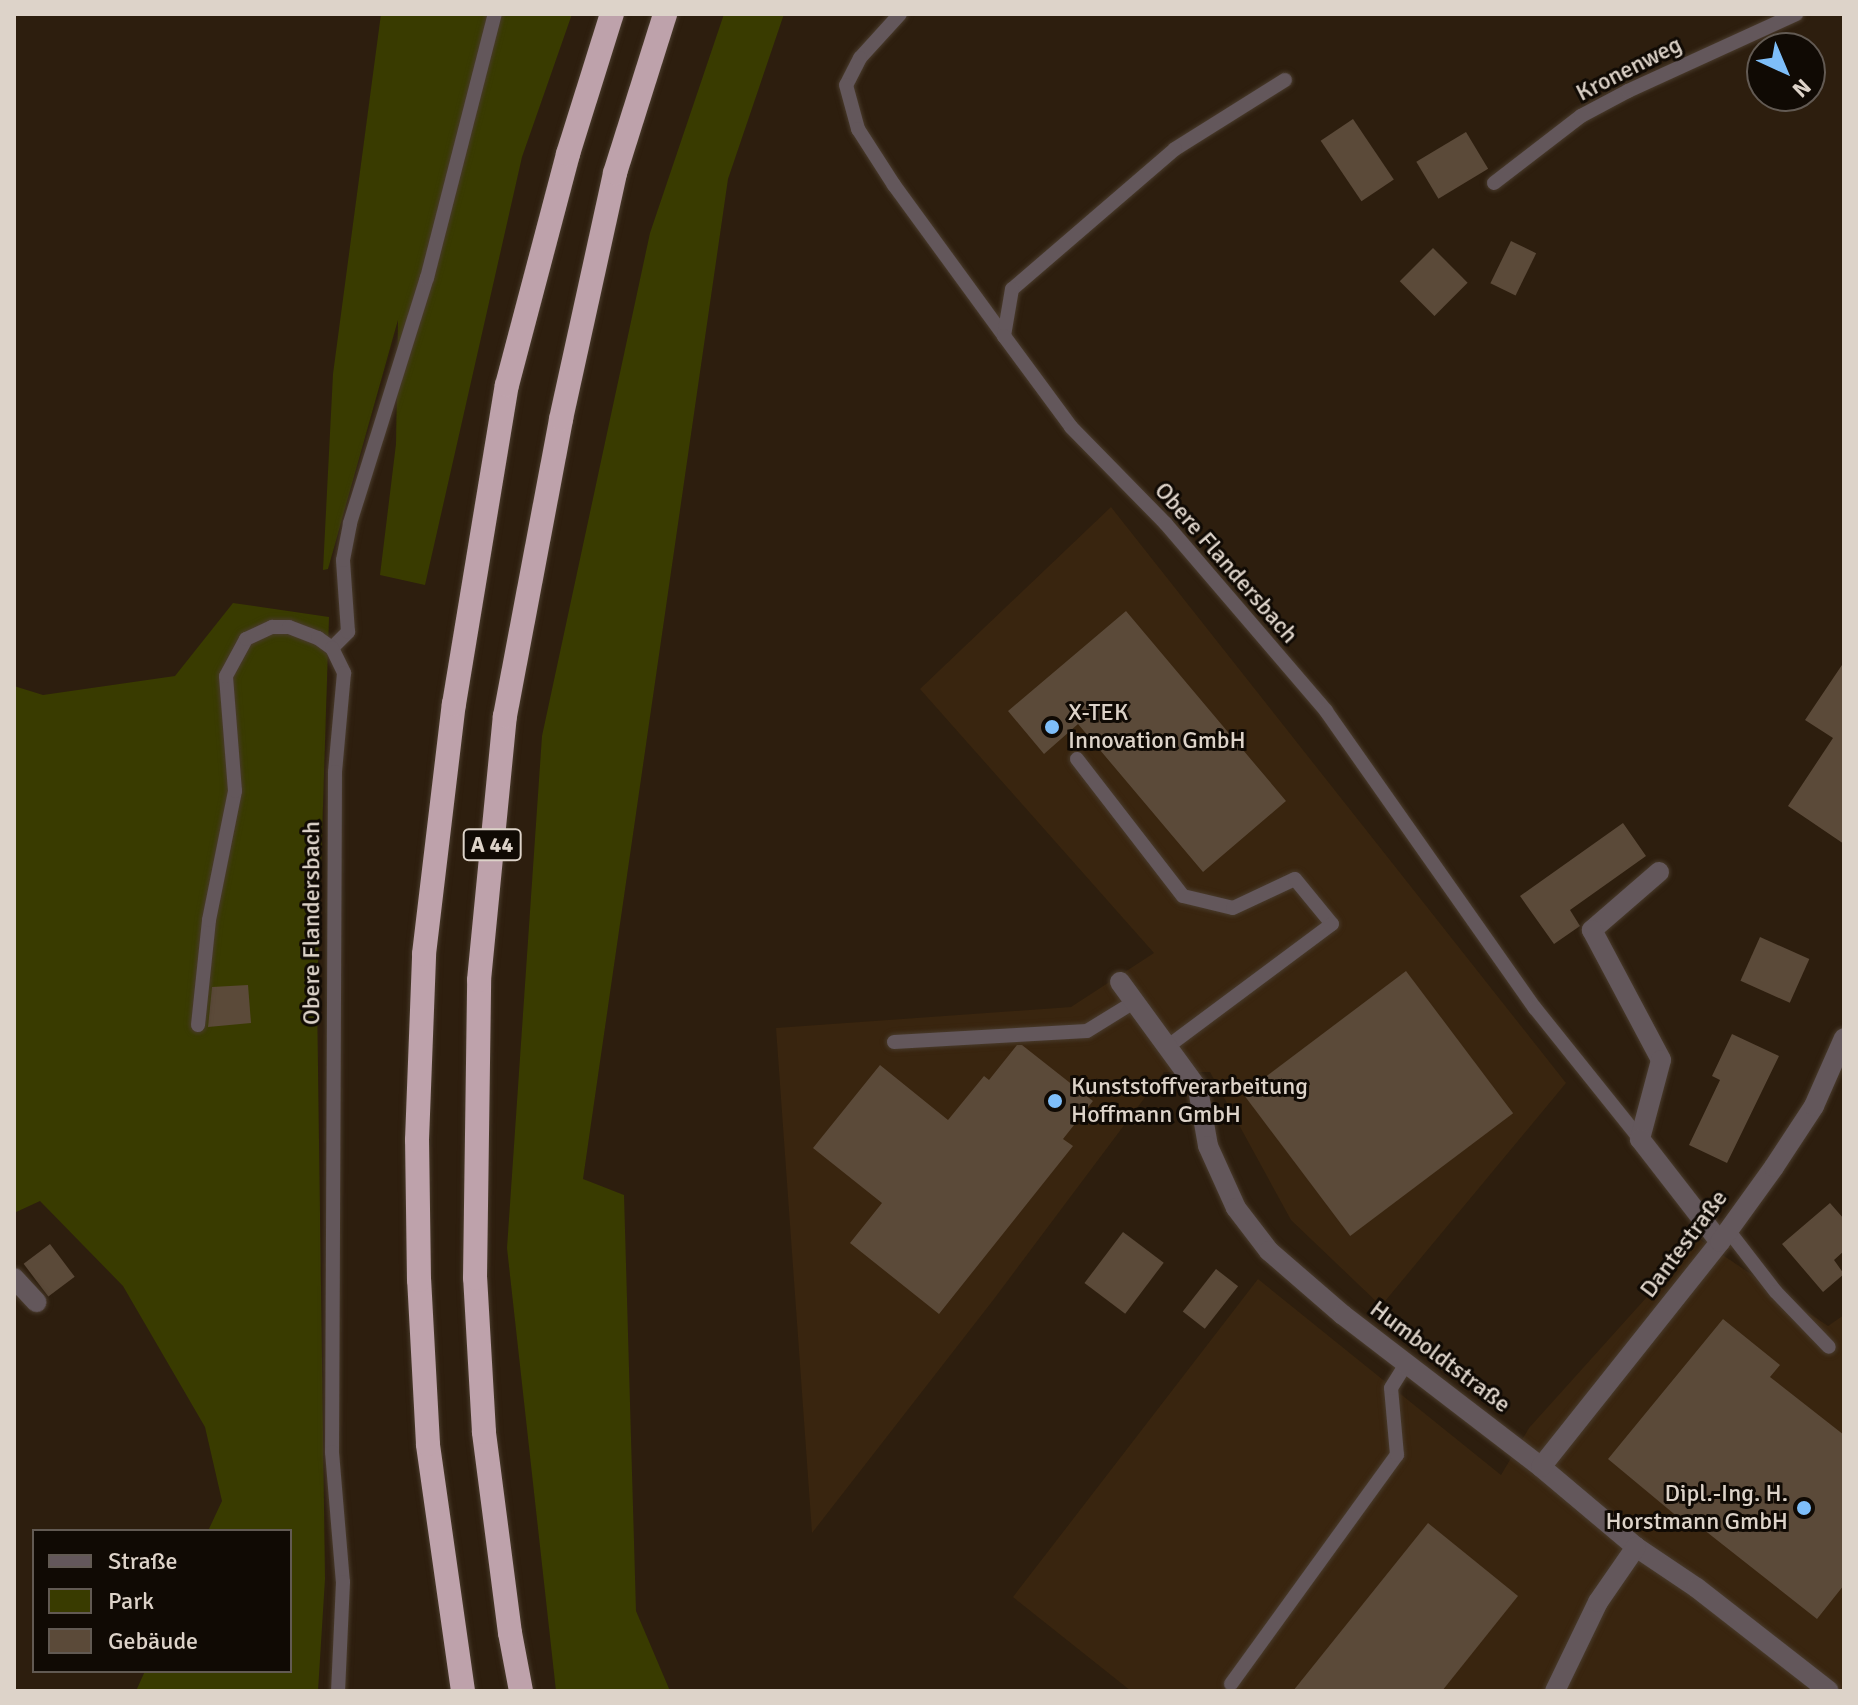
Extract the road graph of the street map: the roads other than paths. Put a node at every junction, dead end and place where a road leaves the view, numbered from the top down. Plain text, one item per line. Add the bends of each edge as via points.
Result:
1 (495, 14) edge
2 (612, 14) edge
3 (665, 14) edge
4 (900, 14) edge
5 (1796, 14) edge
6 (1285, 80) dead end
7 (1494, 183) dead end
8 (1004, 336) junction
9 (332, 648) junction
10 (1077, 759) dead end
11 (1659, 872) dead end
12 (1120, 982) dead end
13 (1134, 1002) junction
14 (198, 1025) dead end
15 (1844, 1038) edge
16 (894, 1042) dead end
17 (1167, 1047) junction
18 (1640, 1139) junction
19 (1724, 1236) junction
20 (14, 1278) edge
21 (36, 1302) dead end
22 (1829, 1347) dead end
23 (1406, 1364) junction
24 (1541, 1467) junction
25 (1636, 1547) junction
26 (1231, 1684) dead end
27 (338, 1691) edge
28 (463, 1691) edge
29 (521, 1691) edge
30 (1555, 1691) edge
31 (1829, 1691) edge

1 - 9 lane via 427,278 350,523 343,560 348,632
2 - 28 highway, A 44 via 568,154 507,385 454,704 424,954 417,1140 420,1310 428,1444
3 - 29 highway, A 44 via 615,173 561,419 505,716 479,980 475,1278 483,1416
4 - 8 lane, Obere Flandersbach via 860,58 846,85 858,129
5 - 7 lane, Kronenweg via 1581,116
6 - 8 lane via 1175,149 1012,289
8 - 18 lane, Obere Flandersbach via 1071,427 1166,524 1326,711 1535,1008
9 - 14 lane via 302,630 272,627 246,639 230,664 225,699 235,791 209,920
9 - 27 lane, Obere Flandersbach via 344,673 335,772 332,1452 343,1582
10 - 17 lane via 1183,896 1233,908 1295,879 1332,924
11 - 18 street via 1592,930 1661,1060
12 - 13 street, Humboldtstraße
13 - 16 lane via 1087,1031
13 - 17 street, Humboldtstraße
15 - 19 street, Dantestraße via 1814,1106
17 - 23 street, Humboldtstraße via 1198,1089 1208,1146 1236,1208 1269,1251
18 - 19 street
19 - 22 lane
19 - 24 street, Dantestraße
20 - 21 street
23 - 24 street, Humboldtstraße
23 - 26 lane via 1391,1388 1397,1455
24 - 25 street, Humboldtstraße
25 - 30 street via 1598,1602
25 - 31 street, Humboldtstraße

